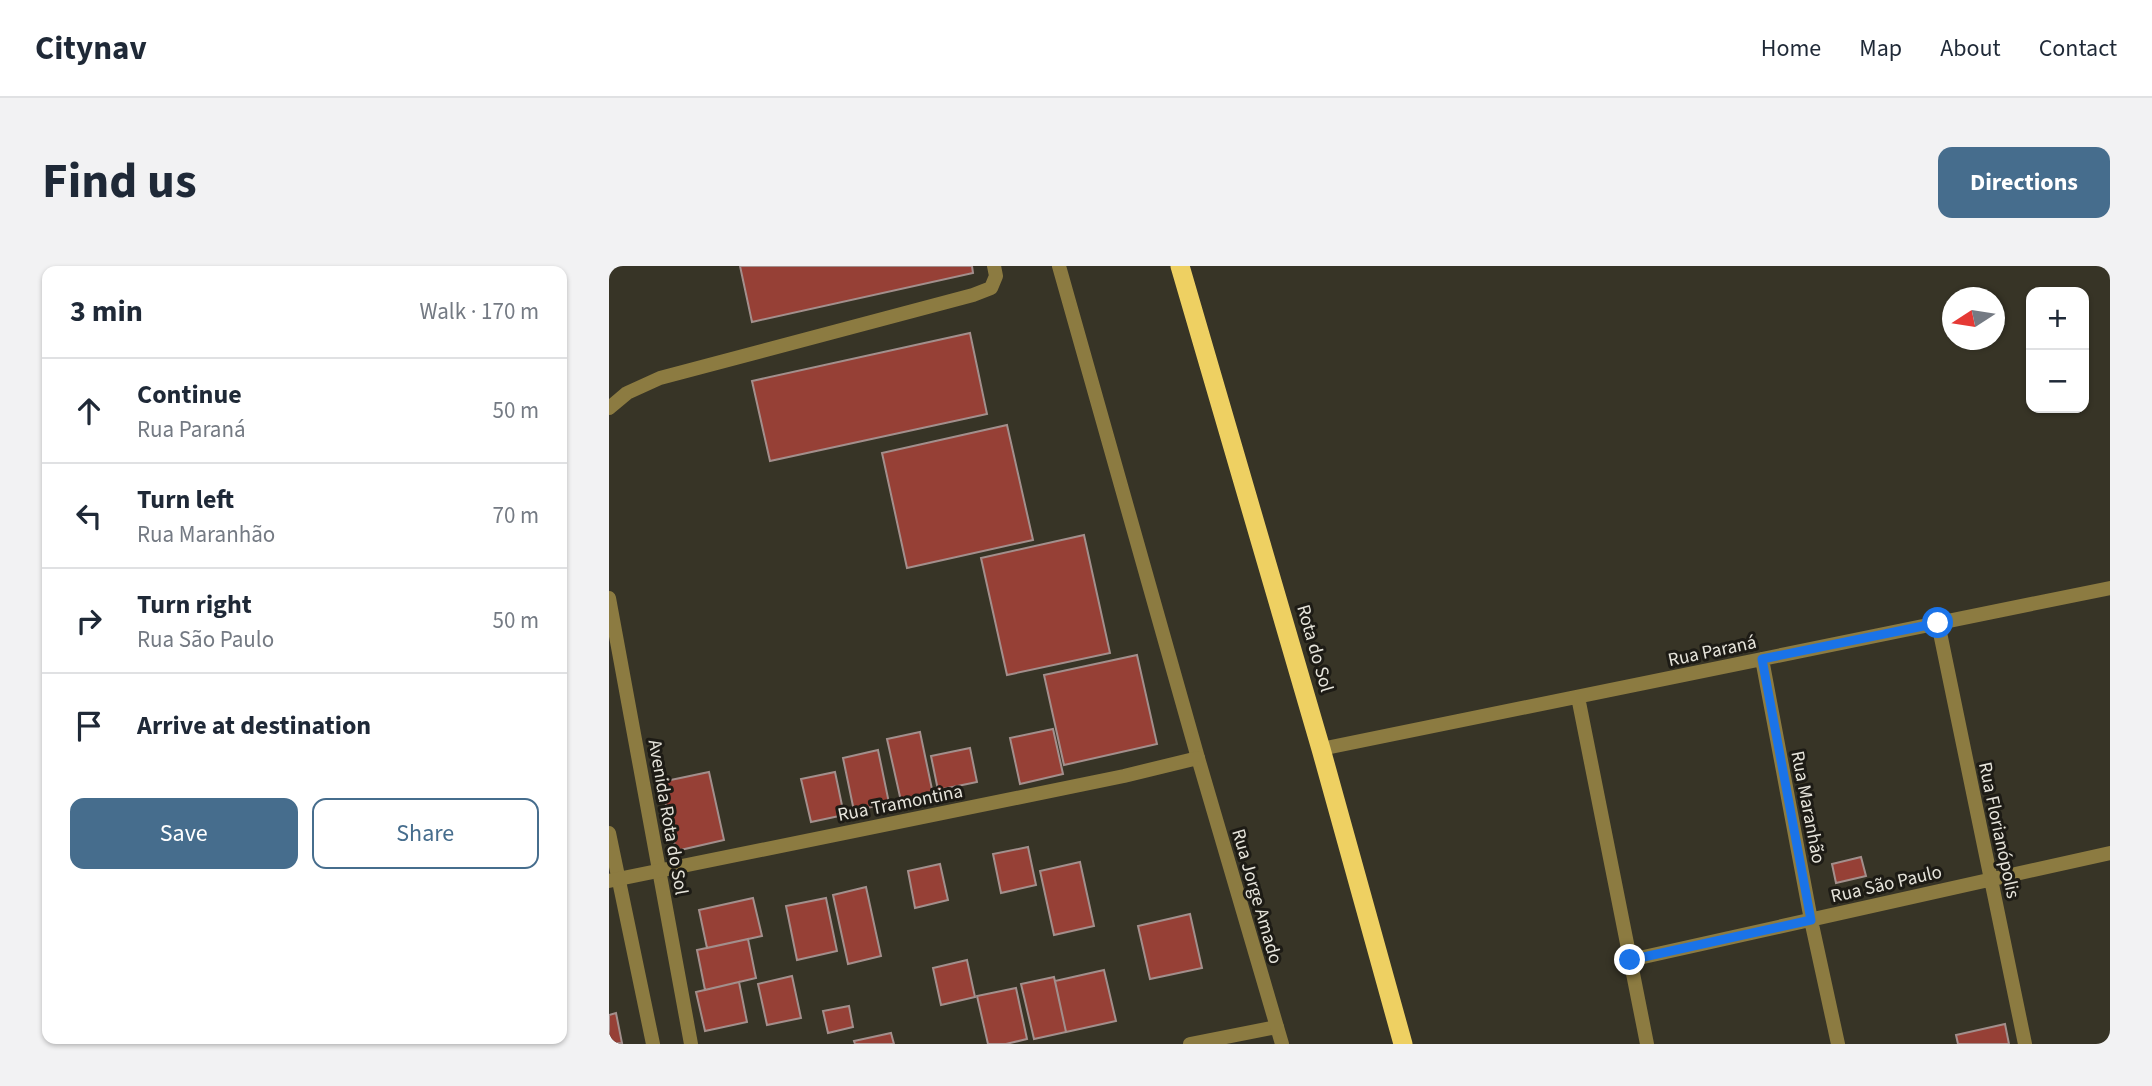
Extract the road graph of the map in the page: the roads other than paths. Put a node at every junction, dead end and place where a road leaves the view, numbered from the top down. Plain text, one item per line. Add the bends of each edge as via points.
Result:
1 (994, 266) edge
2 (1059, 266) edge
3 (1180, 266) edge
4 (609, 408) edge
5 (2110, 588) edge
6 (609, 598) edge
7 (1938, 623) junction
8 (1762, 659) junction
9 (1578, 697) junction
10 (1321, 749) junction
11 (1198, 758) junction
12 (609, 833) edge
13 (2110, 853) edge
14 (660, 870) junction
15 (614, 880) edge
16 (1990, 880) junction
17 (1811, 920) junction
18 (1630, 960) junction
19 (1277, 1027) junction
20 (653, 1044) edge
21 (691, 1044) edge
22 (1190, 1044) edge
23 (1282, 1044) edge
24 (1403, 1044) edge
25 (1647, 1044) edge
26 (1838, 1044) edge
27 (2025, 1044) edge

1 - 4 street via 991,288 974,295 660,378 627,393
2 - 11 street, Rua Jorge Amado
3 - 10 highway, Rota do Sol
5 - 7 street, Rua Paraná
6 - 14 street, Avenida Rota do Sol
7 - 8 street, Rua Paraná
7 - 16 street, Rua Florianópolis
8 - 9 street, Rua Paraná
8 - 17 street, Rua Maranhão
9 - 10 street, Rua Paraná
9 - 18 street
10 - 24 highway, Rota do Sol
11 - 14 street, Rua Tramontina
11 - 19 street, Rua Jorge Amado
12 - 15 street
13 - 16 street, Rua São Paulo
14 - 15 street, Rua Tramontina
14 - 21 street, Avenida Rota do Sol
15 - 20 street
16 - 17 street, Rua São Paulo
16 - 27 street, Rua Florianópolis
17 - 18 street, Rua São Paulo
17 - 26 street, Rua Maranhão
18 - 25 street
19 - 22 street
19 - 23 street, Rua Jorge Amado

